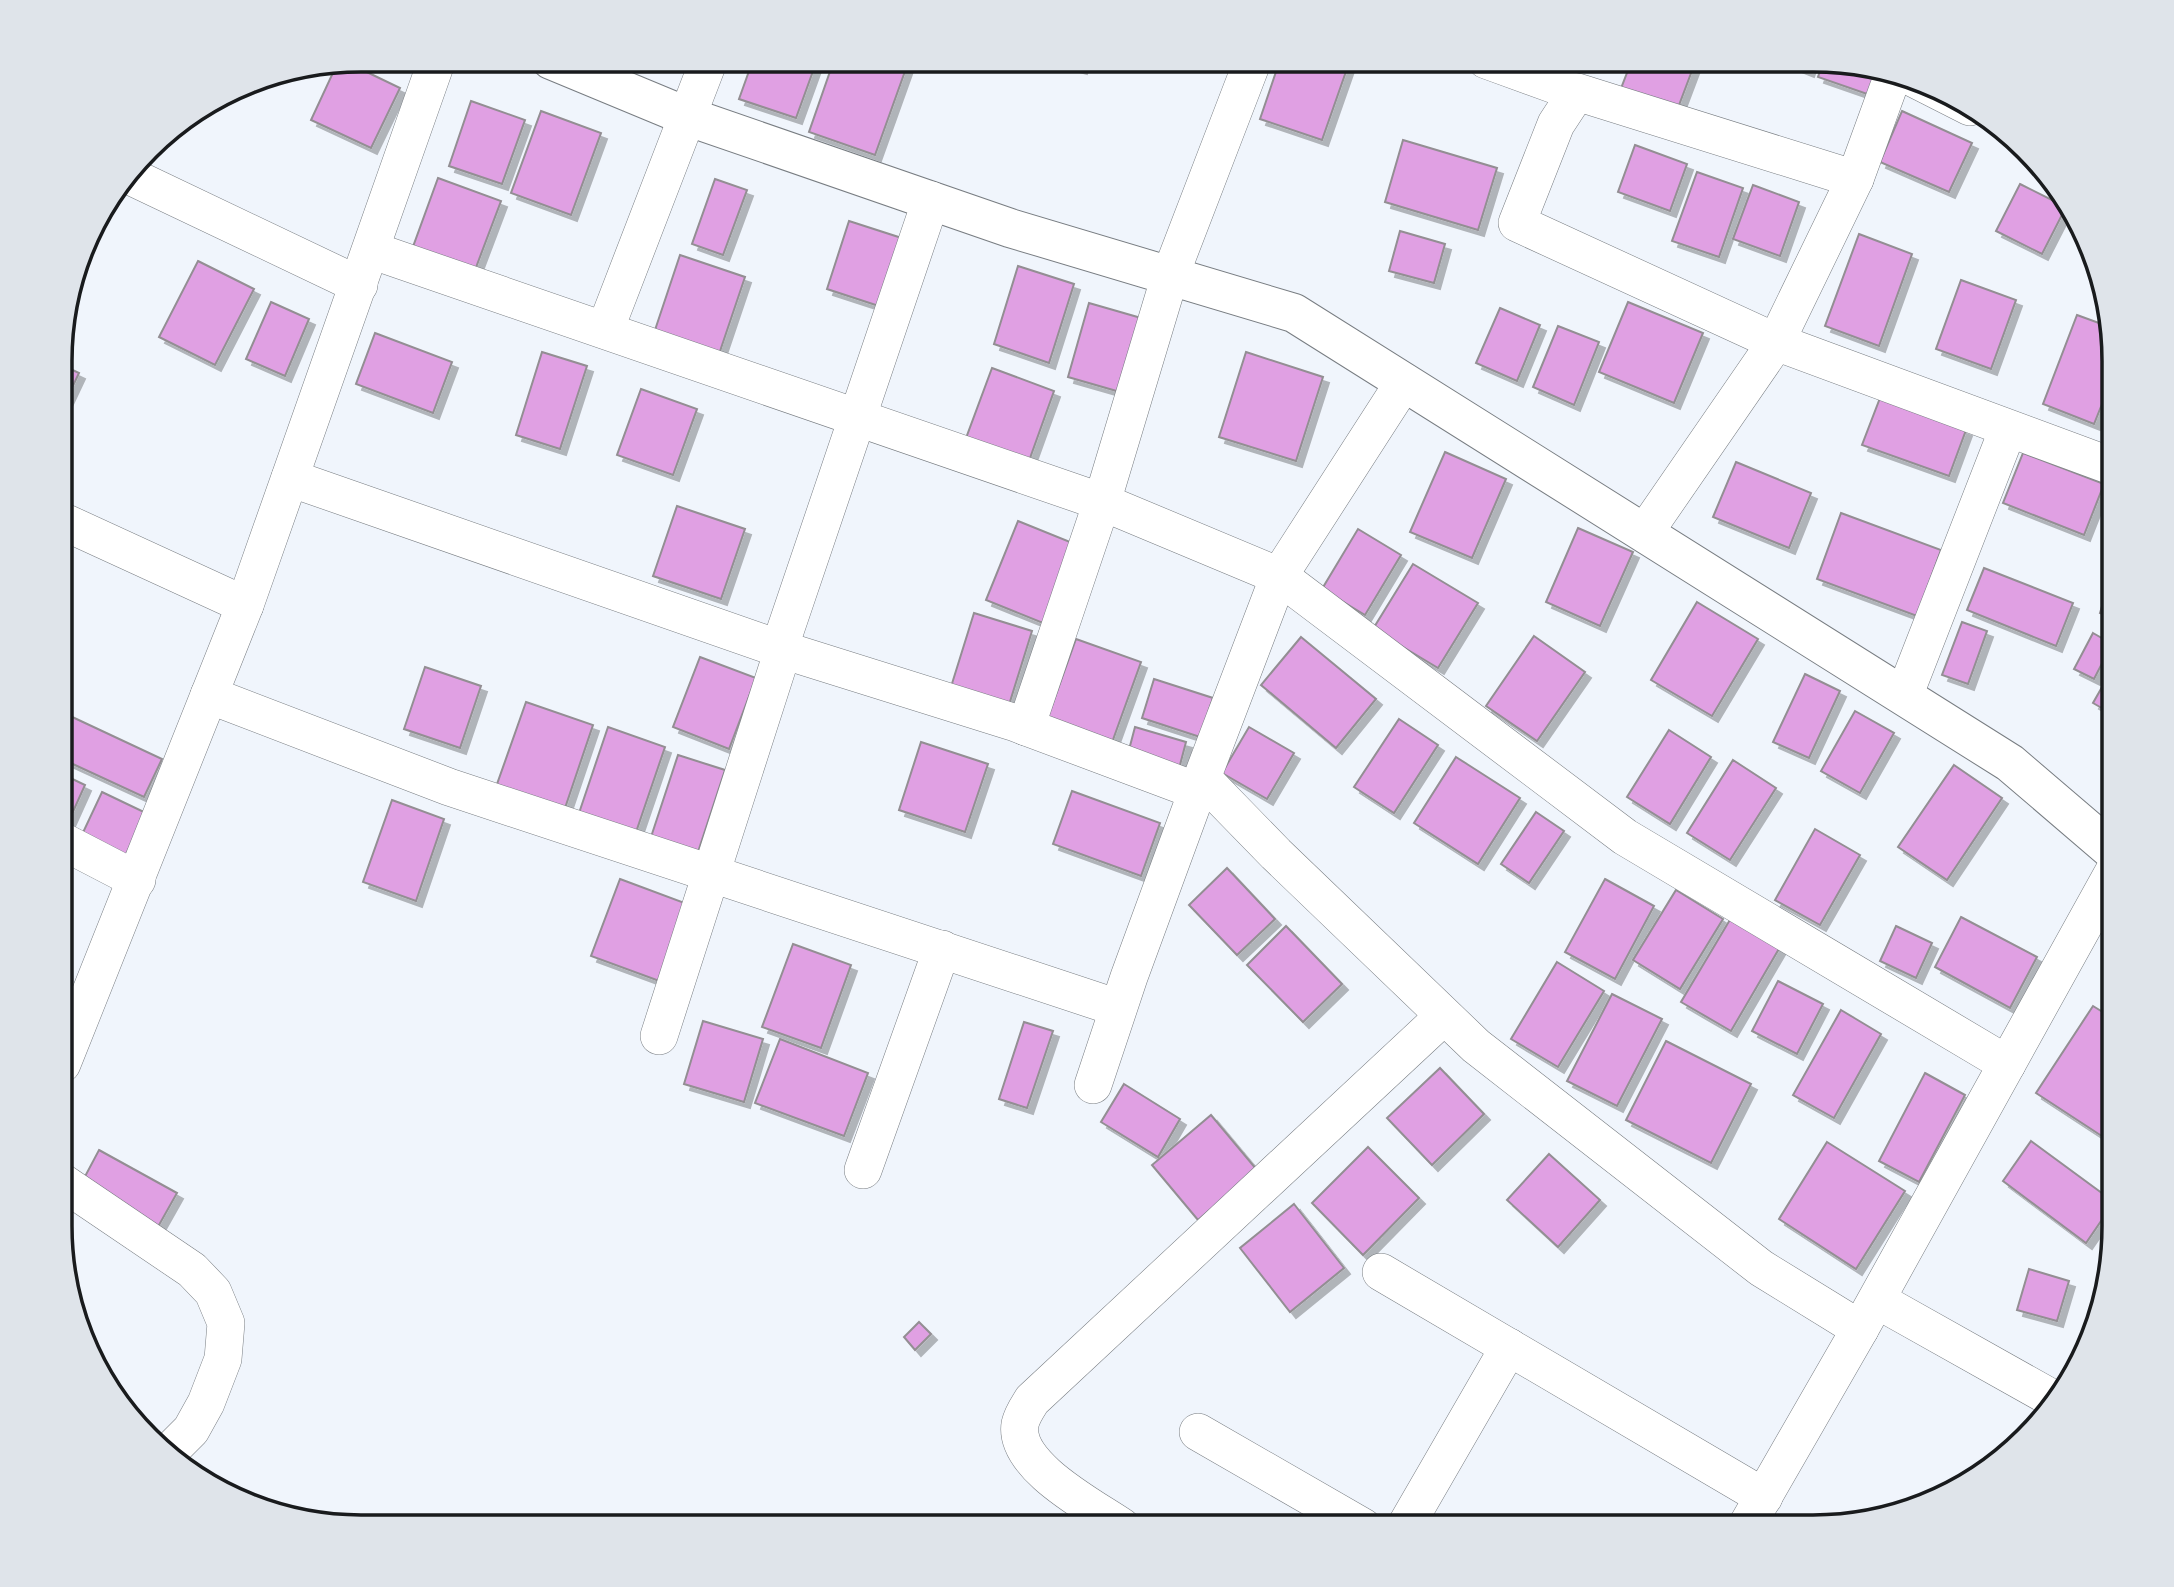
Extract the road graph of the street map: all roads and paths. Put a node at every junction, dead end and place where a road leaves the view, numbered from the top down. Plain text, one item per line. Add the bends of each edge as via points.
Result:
1 (433, 72) edge
2 (580, 72) edge
3 (704, 72) edge
4 (1248, 72) edge
5 (1519, 72) edge
6 (1890, 83) edge
7 (1577, 93) junction
8 (686, 116) junction
9 (136, 179) edge
10 (1855, 179) junction
11 (931, 200) junction
12 (371, 250) junction
13 (1170, 276) junction
14 (359, 285) junction
15 (605, 330) junction
16 (1776, 342) junction
17 (1404, 382) junction
18 (857, 416) junction
19 (2008, 429) junction
20 (2102, 463) edge
21 (290, 478) junction
22 (1102, 502) junction
23 (72, 526) edge
24 (1645, 532) junction
25 (1279, 576) junction
26 (245, 605) junction
27 (781, 649) junction
28 (209, 695) junction
29 (1905, 696) junction
30 (1026, 727) junction
31 (1200, 785) junction
32 (2102, 842) edge
33 (72, 846) edge
34 (710, 872) junction
35 (137, 880) junction
36 (2102, 893) edge
37 (942, 949) junction
38 (1118, 1008) junction
39 (1444, 1016) junction
40 (659, 1037) dead end
41 (72, 1039) edge
42 (2007, 1064) junction
43 (1093, 1085) dead end
44 (863, 1170) dead end
45 (72, 1189) edge
46 (1381, 1272) dead end
47 (1869, 1314) junction
48 (1509, 1347) junction
49 (2047, 1396) edge
50 (1198, 1433) dead end
51 (174, 1447) edge
52 (1755, 1512) edge
53 (1105, 1515) edge
54 (1342, 1515) edge
55 (1412, 1515) edge

1 - 12 street
2 - 8 street
3 - 8 street
4 - 13 street
5 - 7 street
6 - 10 street
7 - 10 street
7 - 16 street via 1556,124 1517,223
8 - 11 street
8 - 15 street
9 - 14 street
10 - 16 street
11 - 13 street
11 - 18 street
12 - 14 street
12 - 15 street
13 - 17 street via 1294,313
13 - 22 street
14 - 21 street
15 - 18 street
16 - 19 street
16 - 24 street
17 - 24 street
17 - 25 street
18 - 22 street
18 - 27 street
19 - 20 street
19 - 29 street
21 - 26 street
21 - 27 street
22 - 25 street
22 - 30 street
23 - 26 street
24 - 29 street
25 - 31 street
25 - 42 street via 1625,837
26 - 28 street
27 - 30 street
27 - 34 street
28 - 34 street via 449,787
28 - 35 street
29 - 32 street via 2010,763
30 - 31 street
31 - 38 street
31 - 39 street
33 - 35 street
34 - 37 street
34 - 40 street
35 - 41 street
36 - 42 street
37 - 38 street
37 - 44 street
38 - 43 street
39 - 47 street via 1476,1046 1761,1268
39 - 53 street via 1024,1411 1022,1441 1032,1461
42 - 47 street
45 - 51 street via 192,1270 213,1292 226,1323 223,1359 206,1403 191,1430
46 - 48 street
47 - 49 street
47 - 52 street
48 - 52 street
48 - 55 street
50 - 54 street

